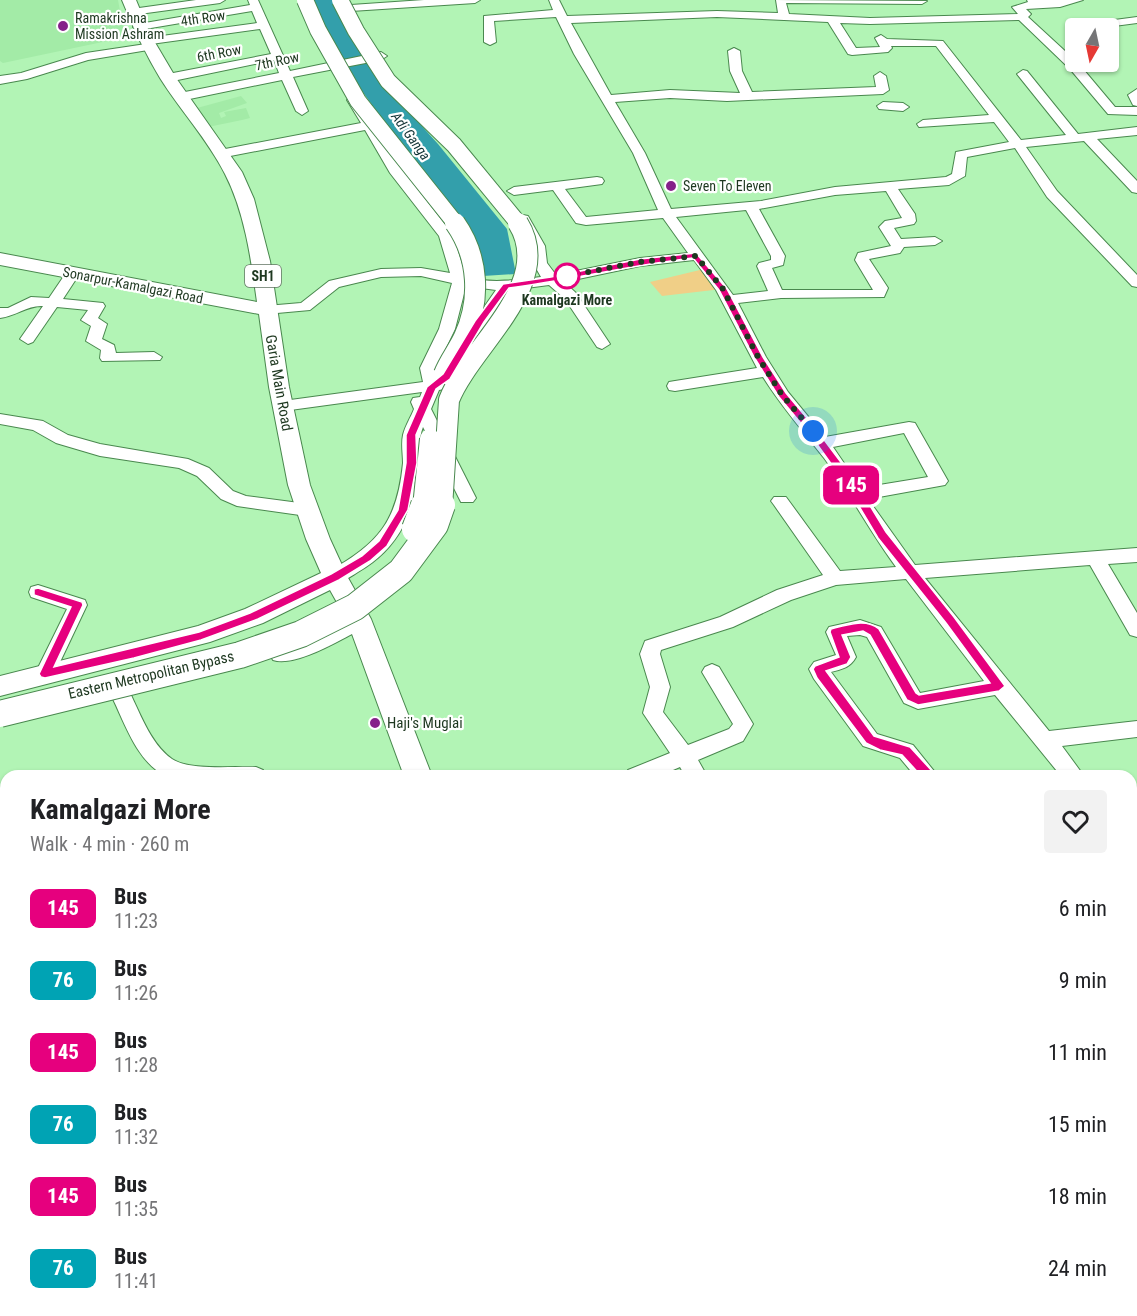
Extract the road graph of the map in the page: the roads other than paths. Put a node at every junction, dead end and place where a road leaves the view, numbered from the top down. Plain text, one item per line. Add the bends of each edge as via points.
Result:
1 (220, 0) edge
2 (300, 0) edge
3 (305, 0) edge
4 (475, 0) edge
5 (689, 0) edge
6 (730, 0) edge
7 (781, 0) edge
8 (921, 0) edge
9 (1078, 0) edge
10 (833, 1) edge
11 (1035, 2) edge
12 (346, 3) edge
13 (254, 4) edge
14 (559, 11) edge
15 (690, 14) junction
16 (734, 14) junction
17 (1022, 16) junction
18 (785, 18) junction
19 (833, 21) junction
20 (870, 21) junction
21 (935, 21) junction
22 (1131, 21) edge
23 (264, 25) junction
24 (139, 26) edge
25 (1065, 29) edge
26 (1038, 31) junction
27 (1137, 31) edge
28 (490, 42) dead end
29 (884, 42) junction
30 (734, 51) dead end
31 (276, 56) junction
32 (381, 56) junction
33 (333, 65) junction
34 (1023, 74) dead end
35 (284, 75) junction
36 (880, 76) dead end
37 (168, 78) junction
38 (0, 80) edge
39 (843, 91) junction
40 (1137, 93) edge
41 (748, 96) junction
42 (180, 97) junction
43 (607, 99) junction
44 (1137, 102) edge
45 (851, 106) dead end
46 (883, 106) dead end
47 (903, 107) dead end
48 (302, 111) dead end
49 (1137, 111) edge
50 (998, 118) junction
51 (923, 124) dead end
52 (368, 126) junction
53 (1137, 131) edge
54 (1082, 138) junction
55 (1018, 144) junction
56 (220, 154) junction
57 (597, 181) dead end
58 (557, 187) junction
59 (890, 187) junction
60 (1137, 189) edge
61 (514, 191) dead end
62 (750, 206) junction
63 (666, 213) junction
64 (934, 241) dead end
65 (897, 243) junction
66 (696, 256) junction
67 (0, 259) edge
68 (73, 273) junction
69 (551, 280) junction
70 (460, 281) junction
71 (1137, 283) edge
72 (506, 286) junction
73 (777, 294) junction
74 (729, 300) junction
75 (52, 303) junction
76 (266, 310) junction
77 (0, 313) edge
78 (28, 339) dead end
79 (602, 344) dead end
80 (154, 357) dead end
81 (767, 371) junction
82 (461, 380) dead end
83 (675, 386) dead end
84 (432, 387) junction
85 (412, 389) junction
86 (283, 406) junction
87 (423, 410) junction
88 (0, 419) edge
89 (822, 443) junction
90 (858, 495) junction
91 (467, 498) dead end
92 (780, 501) dead end
93 (307, 510) junction
94 (1137, 555) edge
95 (1095, 558) junction
96 (910, 572) junction
97 (335, 577) junction
98 (836, 578) junction
99 (38, 592) dead end
100 (358, 619) junction
101 (1137, 630) edge
102 (712, 672) dead end
103 (45, 674) junction
104 (0, 686) edge
105 (999, 686) junction
106 (120, 693) junction
107 (0, 699) edge
108 (0, 714) edge
109 (0, 726) edge
110 (1137, 729) edge
111 (1044, 740) junction
112 (684, 756) junction
113 (176, 770) edge
114 (416, 770) edge
115 (650, 770) edge
116 (693, 770) edge
117 (923, 770) edge
118 (1069, 770) edge

1 - 24 street
2 - 33 street
3 - 107 main road, Eastern Metropolitan Bypass, bridge via 358,101 457,225 476,269 474,308 432,408 425,502 418,524 411,539 361,585 278,627 210,649 56,682
4 - 12 street
5 - 15 street
6 - 16 street
7 - 10 street
7 - 18 street
8 - 10 street
8 - 21 street
9 - 11 street
11 - 17 street via 1018,7 1025,14
12 - 32 street
12 - 108 main road, Eastern Metropolitan Bypass, bridge via 389,82 462,154 514,218 526,239 529,259 525,277 505,314 453,386 447,415 444,498 437,522 409,565 368,599 329,621 218,662 43,700
13 - 23 street
13 - 24 street
14 - 15 street
14 - 28 street via 488,18
14 - 43 street
15 - 16 street
16 - 18 street
17 - 21 street
17 - 26 street
18 - 19 street
19 - 20 street
19 - 29 street via 852,52 884,50
20 - 21 street
20 - 29 street
22 - 27 street
23 - 24 street, 4th Row
23 - 31 street
24 - 37 main road, Garia Main Road / SH1
24 - 38 street via 86,57
25 - 26 street
26 - 49 street via 1112,111
29 - 50 street via 939,43
30 - 41 street via 736,71
31 - 35 street
31 - 37 street, 6th Row
32 - 33 street, 7th Row
32 - 69 street via 400,87 464,148 516,210 538,246 540,263
33 - 35 street, 7th Row
33 - 52 street
34 - 54 street
35 - 42 street, 7th Row
35 - 48 street
36 - 39 street via 883,90
37 - 42 main road, Garia Main Road / SH1
39 - 41 street
39 - 45 street
40 - 44 street
41 - 43 street via 670,94
42 - 56 main road, Garia Main Road / SH1
43 - 63 street via 639,153
46 - 47 street
50 - 51 street
50 - 55 street
52 - 56 street
52 - 70 street via 446,235
53 - 54 street
54 - 55 street
54 - 60 street
55 - 59 street via 962,154 958,176 953,181
55 - 71 street via 1052,194
56 - 76 main road, Garia Main Road / SH1 via 233,172 250,215 261,261
57 - 58 street
58 - 61 street
58 - 63 street via 583,221
59 - 62 street
59 - 65 street via 909,221 886,227
62 - 63 street
62 - 73 street via 778,256 778,261 764,266
63 - 66 street
64 - 65 street
65 - 73 street via 895,250 863,256 881,288 879,294
66 - 69 street via 634,262
66 - 74 street
67 - 68 main road, Sonarpur-Kamalgazi Road
68 - 75 street
68 - 76 main road, Sonarpur-Kamalgazi Road
69 - 72 street
69 - 79 street via 576,303
70 - 72 street
70 - 76 street via 421,272 373,274 334,284 306,307
70 - 84 street via 447,329 428,368
72 - 84 street via 447,376
73 - 74 street
74 - 81 street
75 - 77 street via 31,301 11,312
75 - 78 street
75 - 80 street via 98,306 89,320 99,324 94,341 109,348 108,358
76 - 86 main road, Garia Main Road / SH1
81 - 83 street
81 - 89 street
82 - 84 street
84 - 85 street
84 - 87 street
85 - 86 street
85 - 87 street
86 - 93 main road, Garia Main Road / SH1
87 - 91 street
87 - 97 street via 411,435 403,510 383,543 366,559
88 - 93 street via 37,425 62,439 100,450 182,462 203,472 227,495 243,502
89 - 90 street
89 - 90 street via 909,427 939,481
90 - 96 street
92 - 98 street
93 - 97 main road, Garia Main Road / SH1
94 - 95 street
95 - 96 street
95 - 101 street
96 - 98 street
96 - 105 street
97 - 100 main road, Garia Main Road / SH1
97 - 103 main road via 254,616 201,635
98 - 112 street via 784,595 733,620 652,646 650,654 660,687 653,713
99 - 103 street via 78,605
100 - 106 main road via 320,640 256,662
100 - 114 main road, Garia Main Road / SH1
102 - 112 street via 743,724 736,735
103 - 104 main road
105 - 111 street
105 - 117 street via 918,700 911,697 874,632 863,627 836,632 846,657 821,667 821,674 870,740 906,750
106 - 109 main road
106 - 113 street via 157,758
110 - 111 street
111 - 118 street
112 - 115 street
112 - 116 street

